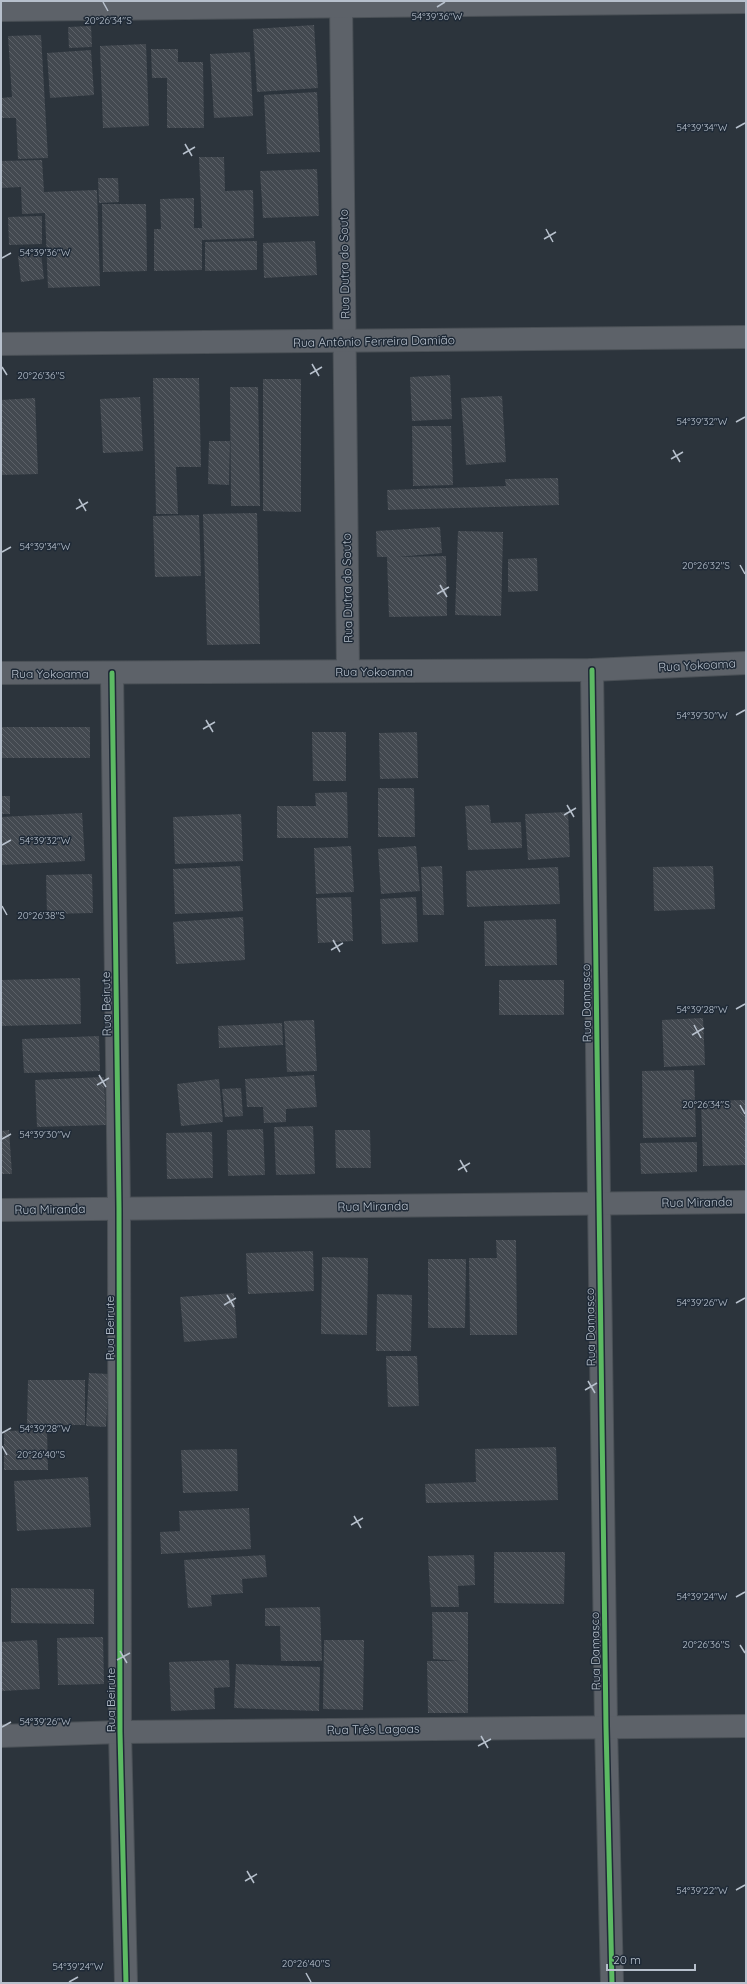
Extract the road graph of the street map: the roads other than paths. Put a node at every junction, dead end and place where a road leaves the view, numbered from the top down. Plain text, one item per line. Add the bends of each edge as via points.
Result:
1 (746, 2) edge
2 (341, 4) edge
3 (1, 10) edge
4 (746, 337) edge
5 (345, 341) junction
6 (1, 344) edge
7 (746, 663) edge
8 (592, 670) junction
9 (348, 671) junction
10 (1, 674) edge
11 (112, 674) junction
12 (746, 1202) edge
13 (599, 1203) junction
14 (119, 1208) junction
15 (1, 1210) edge
16 (606, 1726) junction
17 (746, 1726) edge
18 (120, 1732) junction
19 (1, 1736) edge
20 (126, 1983) edge
21 (612, 1983) edge

1 - 2 street
2 - 3 street
2 - 5 street, Rua Dutra do Souto
4 - 5 street, Rua Antônio Ferreira Damião
5 - 6 street, Rua Antônio Ferreira Damião
5 - 9 street, Rua Dutra do Souto
7 - 8 street, Rua Yokoama
8 - 9 street, Rua Yokoama
8 - 13 street, Rua Damasco
9 - 11 street, Rua Yokoama
10 - 11 street, Rua Yokoama
11 - 14 street, Rua Beirute
12 - 13 street, Rua Miranda
13 - 14 street, Rua Miranda
13 - 16 street, Rua Damasco
14 - 15 street, Rua Miranda
14 - 18 street, Rua Beirute
16 - 17 street, Rua Três Lagoas
16 - 18 street, Rua Três Lagoas
16 - 21 street, Rua Damasco
18 - 19 street, Rua Três Lagoas
18 - 20 street, Rua Beirute

